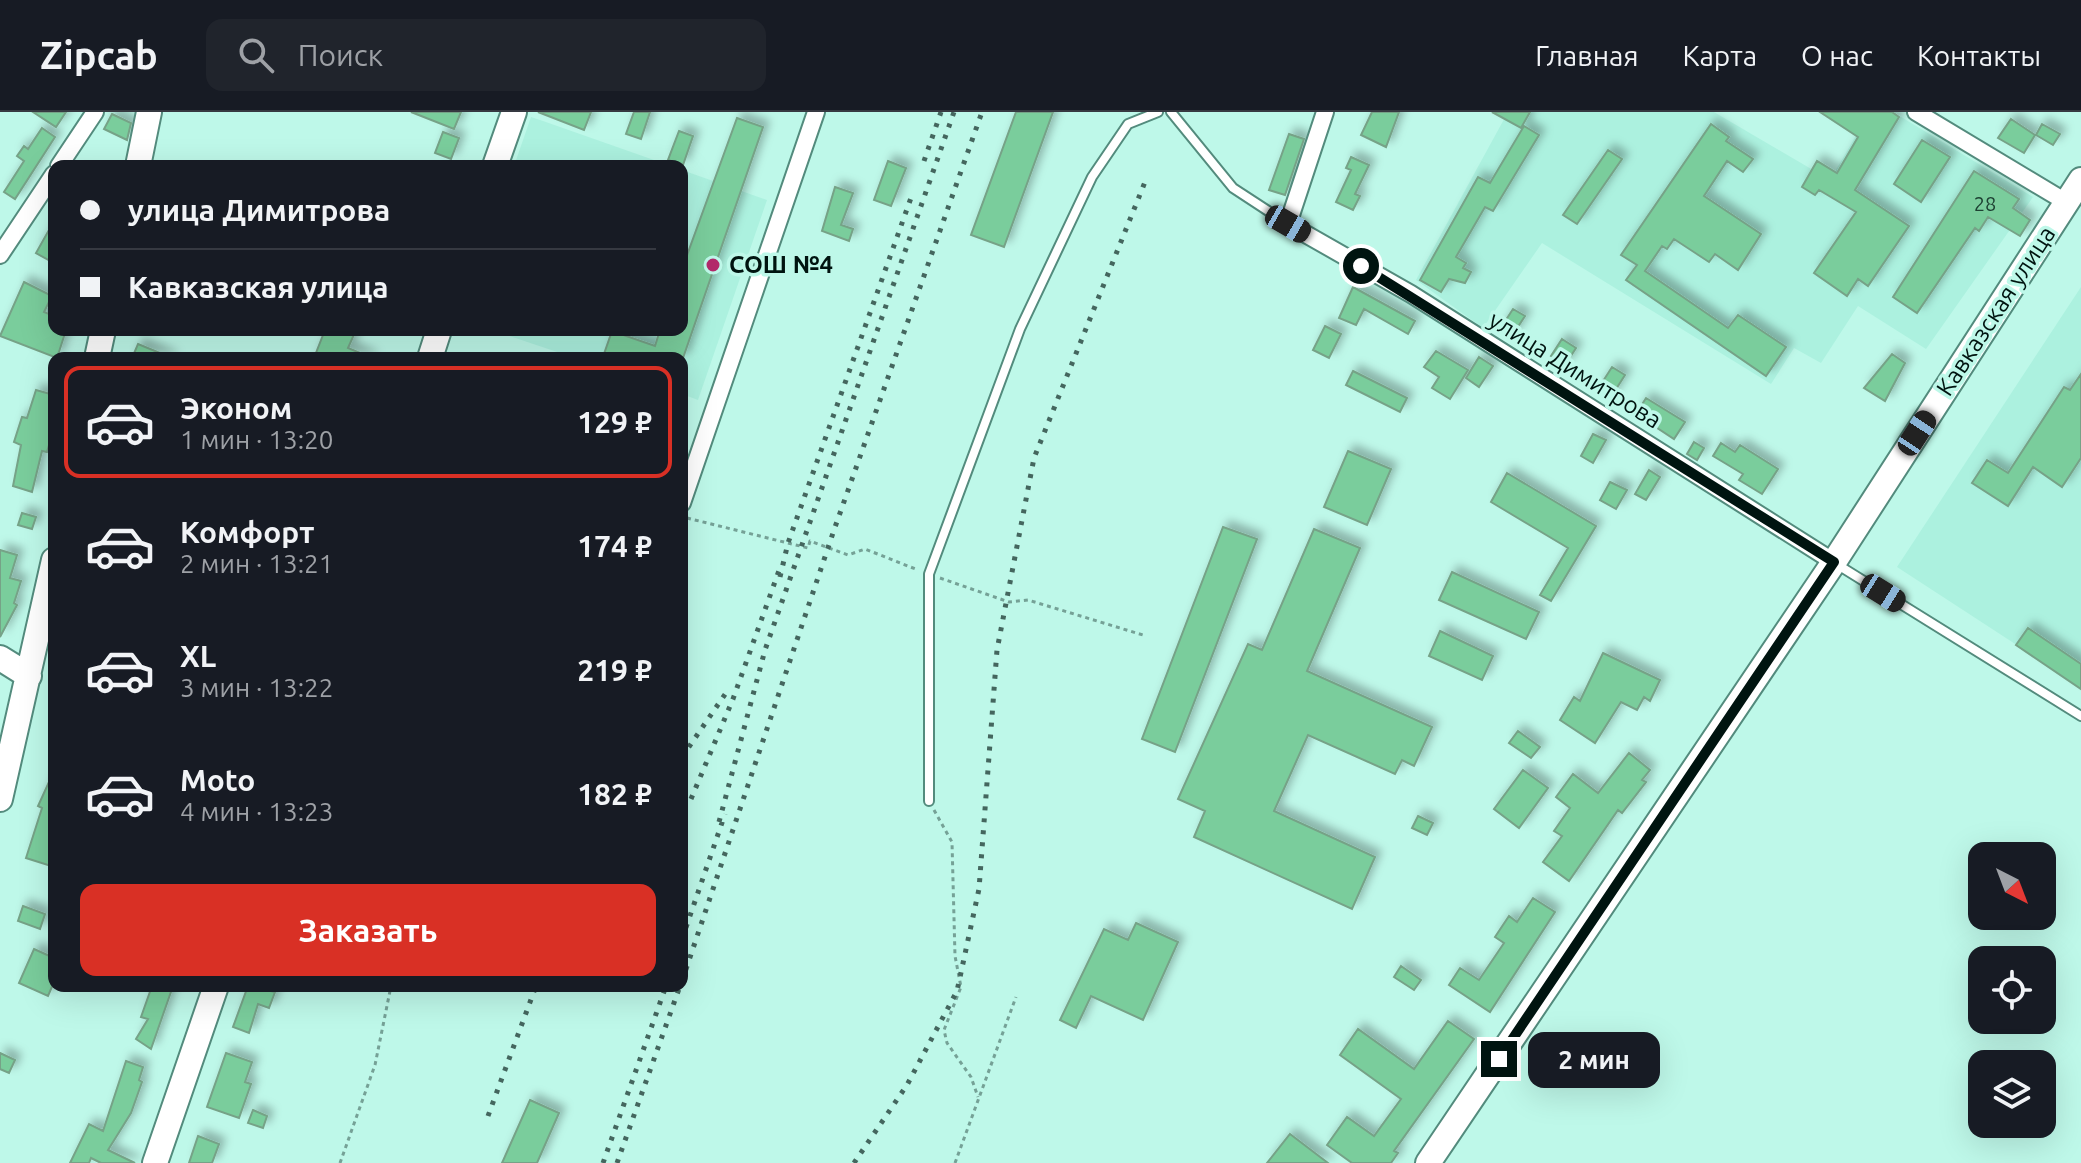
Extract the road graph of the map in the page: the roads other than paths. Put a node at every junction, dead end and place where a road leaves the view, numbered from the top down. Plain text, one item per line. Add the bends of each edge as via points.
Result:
1 (95, 112) edge
2 (149, 112) edge
3 (514, 112) edge
4 (816, 112) edge
5 (1158, 112) edge
6 (1171, 112) edge
7 (1325, 112) edge
8 (1916, 112) edge
9 (63, 160) edge
10 (139, 160) edge
11 (497, 160) edge
12 (2081, 180) edge
13 (48, 183) edge
14 (2066, 202) junction
15 (1288, 224) junction
16 (0, 255) edge
17 (688, 485) edge
18 (1834, 562) junction
19 (48, 588) edge
20 (0, 658) edge
21 (29, 676) junction
22 (2081, 716) edge
23 (0, 799) edge
24 (929, 801) road end
25 (214, 992) edge
26 (155, 1163) edge
27 (1428, 1163) edge

1 - 9 street
2 - 10 main road
3 - 11 main road
4 - 17 street
5 - 24 lane via 1128,124 1092,177 1020,329 929,574
6 - 15 lane via 1233,188
7 - 15 street
8 - 14 street
12 - 14 main road, Кавказская улица
13 - 16 street
14 - 18 main road, Кавказская улица
15 - 18 street, улица Димитрова via 1411,294
18 - 22 lane
18 - 27 main road, Кавказская улица
19 - 21 main road
20 - 21 main road
21 - 23 main road
25 - 26 main road

